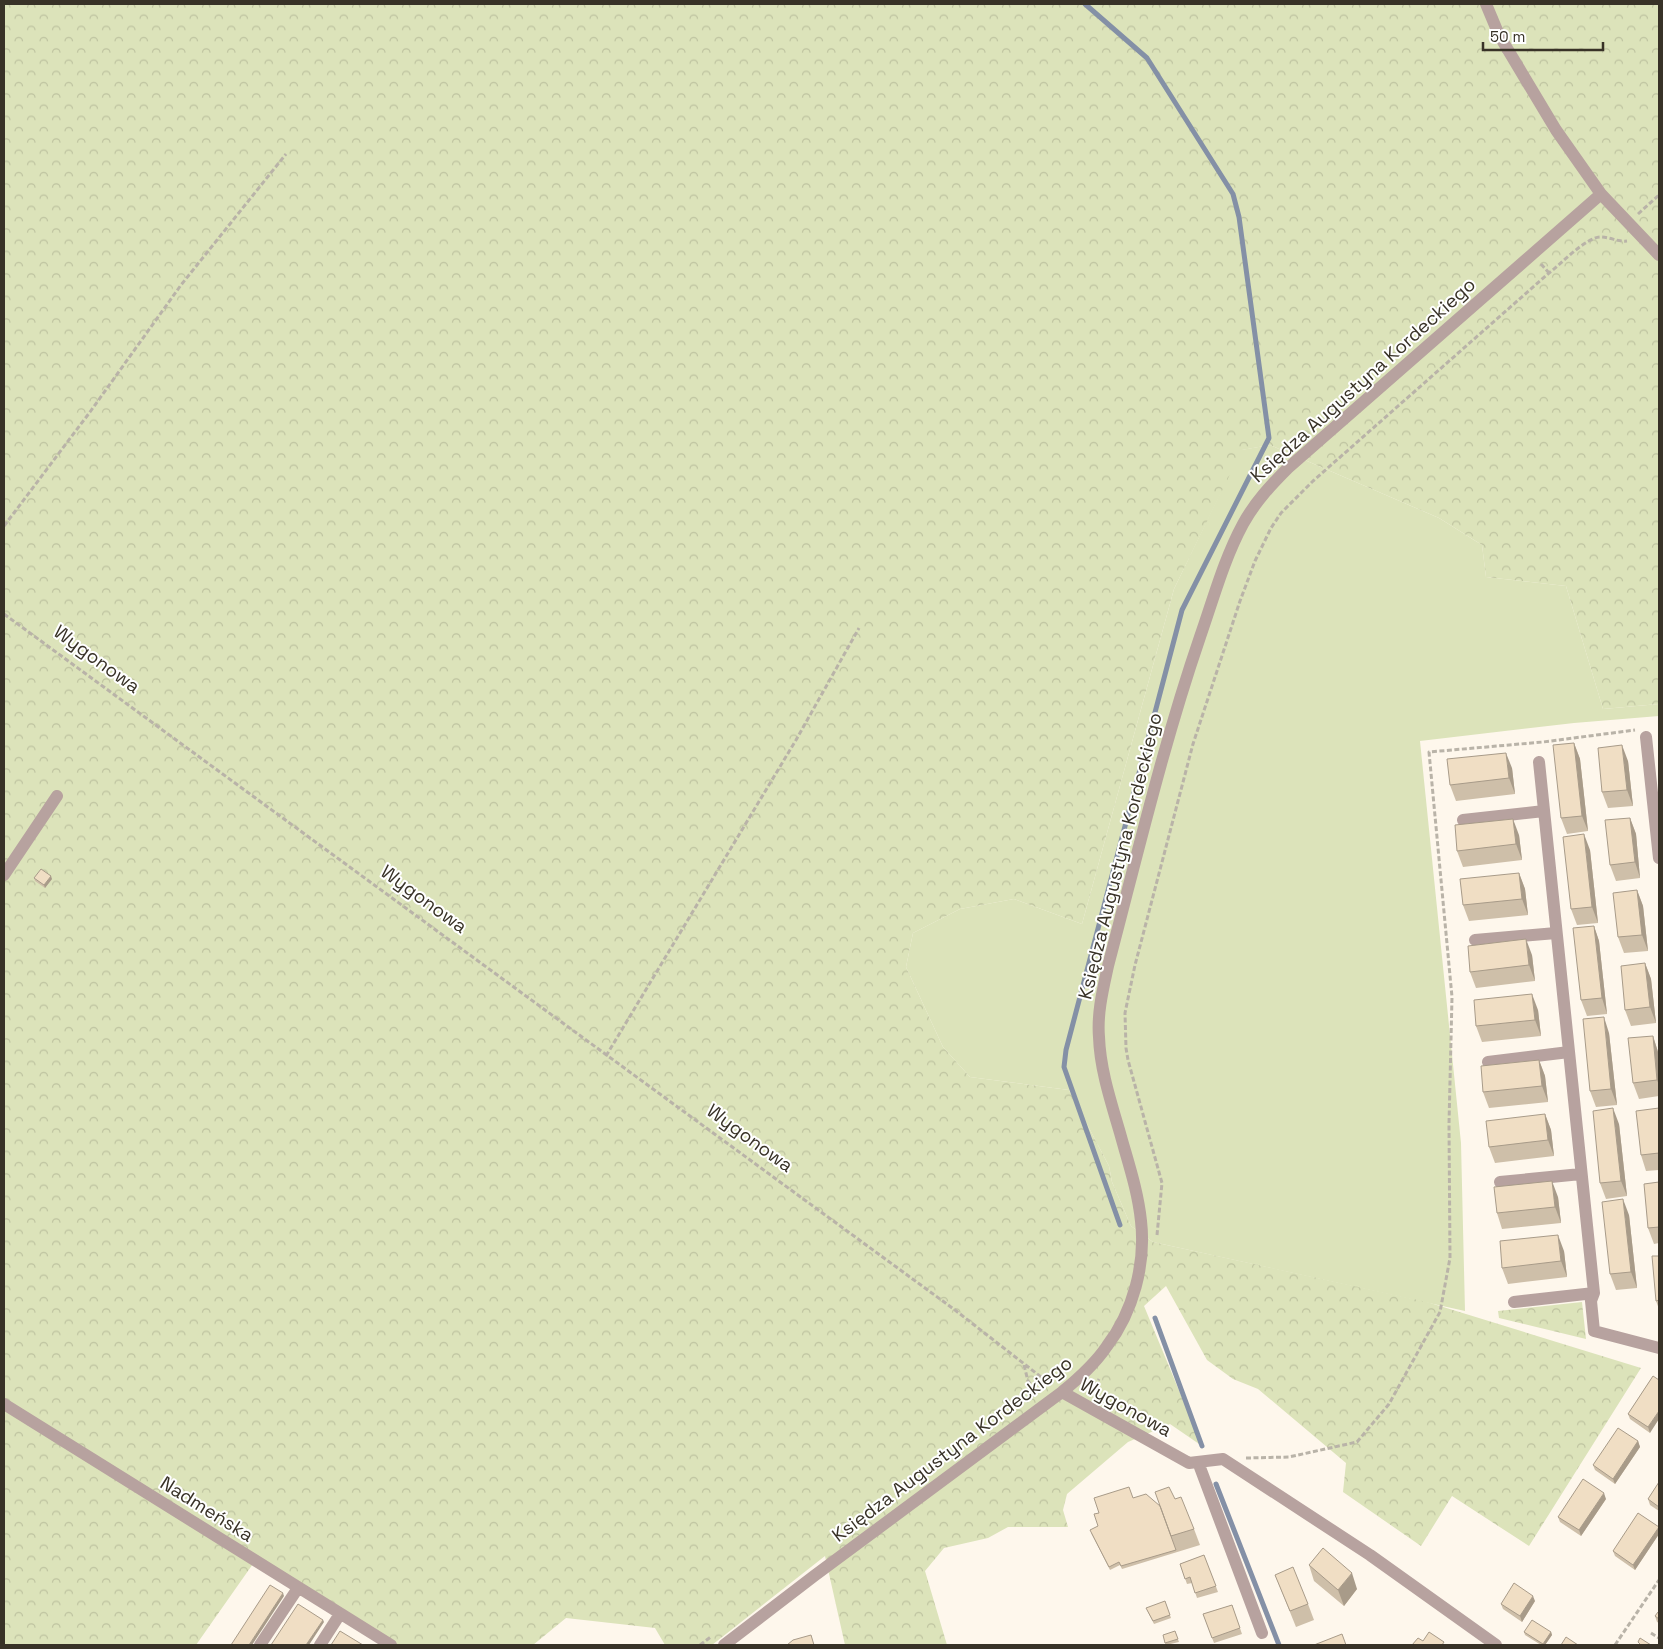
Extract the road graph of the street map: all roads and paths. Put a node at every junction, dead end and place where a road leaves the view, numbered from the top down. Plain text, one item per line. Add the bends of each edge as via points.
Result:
1 (1486, 4) edge
2 (286, 154) dead end
3 (1601, 194) junction
4 (1659, 195) edge
5 (1628, 223) junction
6 (1642, 238) junction
7 (1659, 255) edge
8 (4, 526) edge
9 (4, 614) edge
10 (859, 628) dead end
11 (1643, 733) joint
12 (1538, 762) dead end
13 (57, 796) dead end
14 (1544, 811) junction
15 (1463, 820) dead end
16 (1659, 858) edge
17 (4, 875) edge
18 (1556, 933) junction
19 (1475, 940) dead end
20 (1569, 1052) junction
21 (606, 1056) junction
22 (1488, 1062) dead end
23 (1581, 1174) junction
24 (1500, 1182) dead end
25 (1157, 1238) dead end
26 (1594, 1293) junction
27 (1514, 1302) dead end
28 (1659, 1348) edge
29 (1101, 1377) dead end
30 (1062, 1392) junction
31 (1100, 1399) dead end
32 (4, 1404) edge
33 (1223, 1459) junction
34 (1198, 1462) junction
35 (1659, 1580) edge
36 (298, 1588) junction
37 (340, 1614) junction
38 (1651, 1633) dead end
39 (1262, 1634) dead end
40 (1659, 1638) edge
41 (383, 1643) edge
42 (260, 1645) edge
43 (320, 1645) edge
44 (724, 1645) edge
45 (1496, 1645) edge
46 (1616, 1645) edge

1 - 3 street via 1499,35 1556,130
2 - 8 path via 181,285
3 - 5 street
3 - 30 street, Księdza Augustyna Kordeckiego via 1288,468 1259,499 1235,541 1171,729 1099,1012 1102,1064 1140,1208 1142,1241 1138,1275 1126,1312 1108,1346 1088,1370
4 - 5 path
5 - 6 street
6 - 7 street
6 - 25 path via 1621,242 1610,237 1597,237 1586,242 1313,481 1281,513 1264,542 1240,601 1193,744 1125,1013 1128,1060 1162,1182
9 - 21 path, Wygonowa
10 - 21 path via 796,740
11 - 16 street
11 - 33 path via 1429,752 1452,997 1450,1258 1440,1312 1389,1404 1357,1442 1289,1457
12 - 14 street
13 - 17 street
14 - 15 street
14 - 18 street
18 - 19 street
18 - 20 street
20 - 22 street
20 - 23 street
21 - 30 path, Wygonowa via 955,1310
23 - 24 street
23 - 26 street
26 - 27 street
26 - 28 street via 1591,1301 1594,1331
29 - 31 path via 1093,1395
30 - 34 street, Wygonowa via 1189,1463
30 - 44 street, Księdza Augustyna Kordeckiego
32 - 36 street, Nadmeńska
33 - 34 street, Wygonowa
33 - 45 street via 1370,1555
34 - 39 street
35 - 46 path
36 - 37 street, Nadmeńska
36 - 42 street
37 - 41 street, Nadmeńska
37 - 43 street
38 - 40 path

